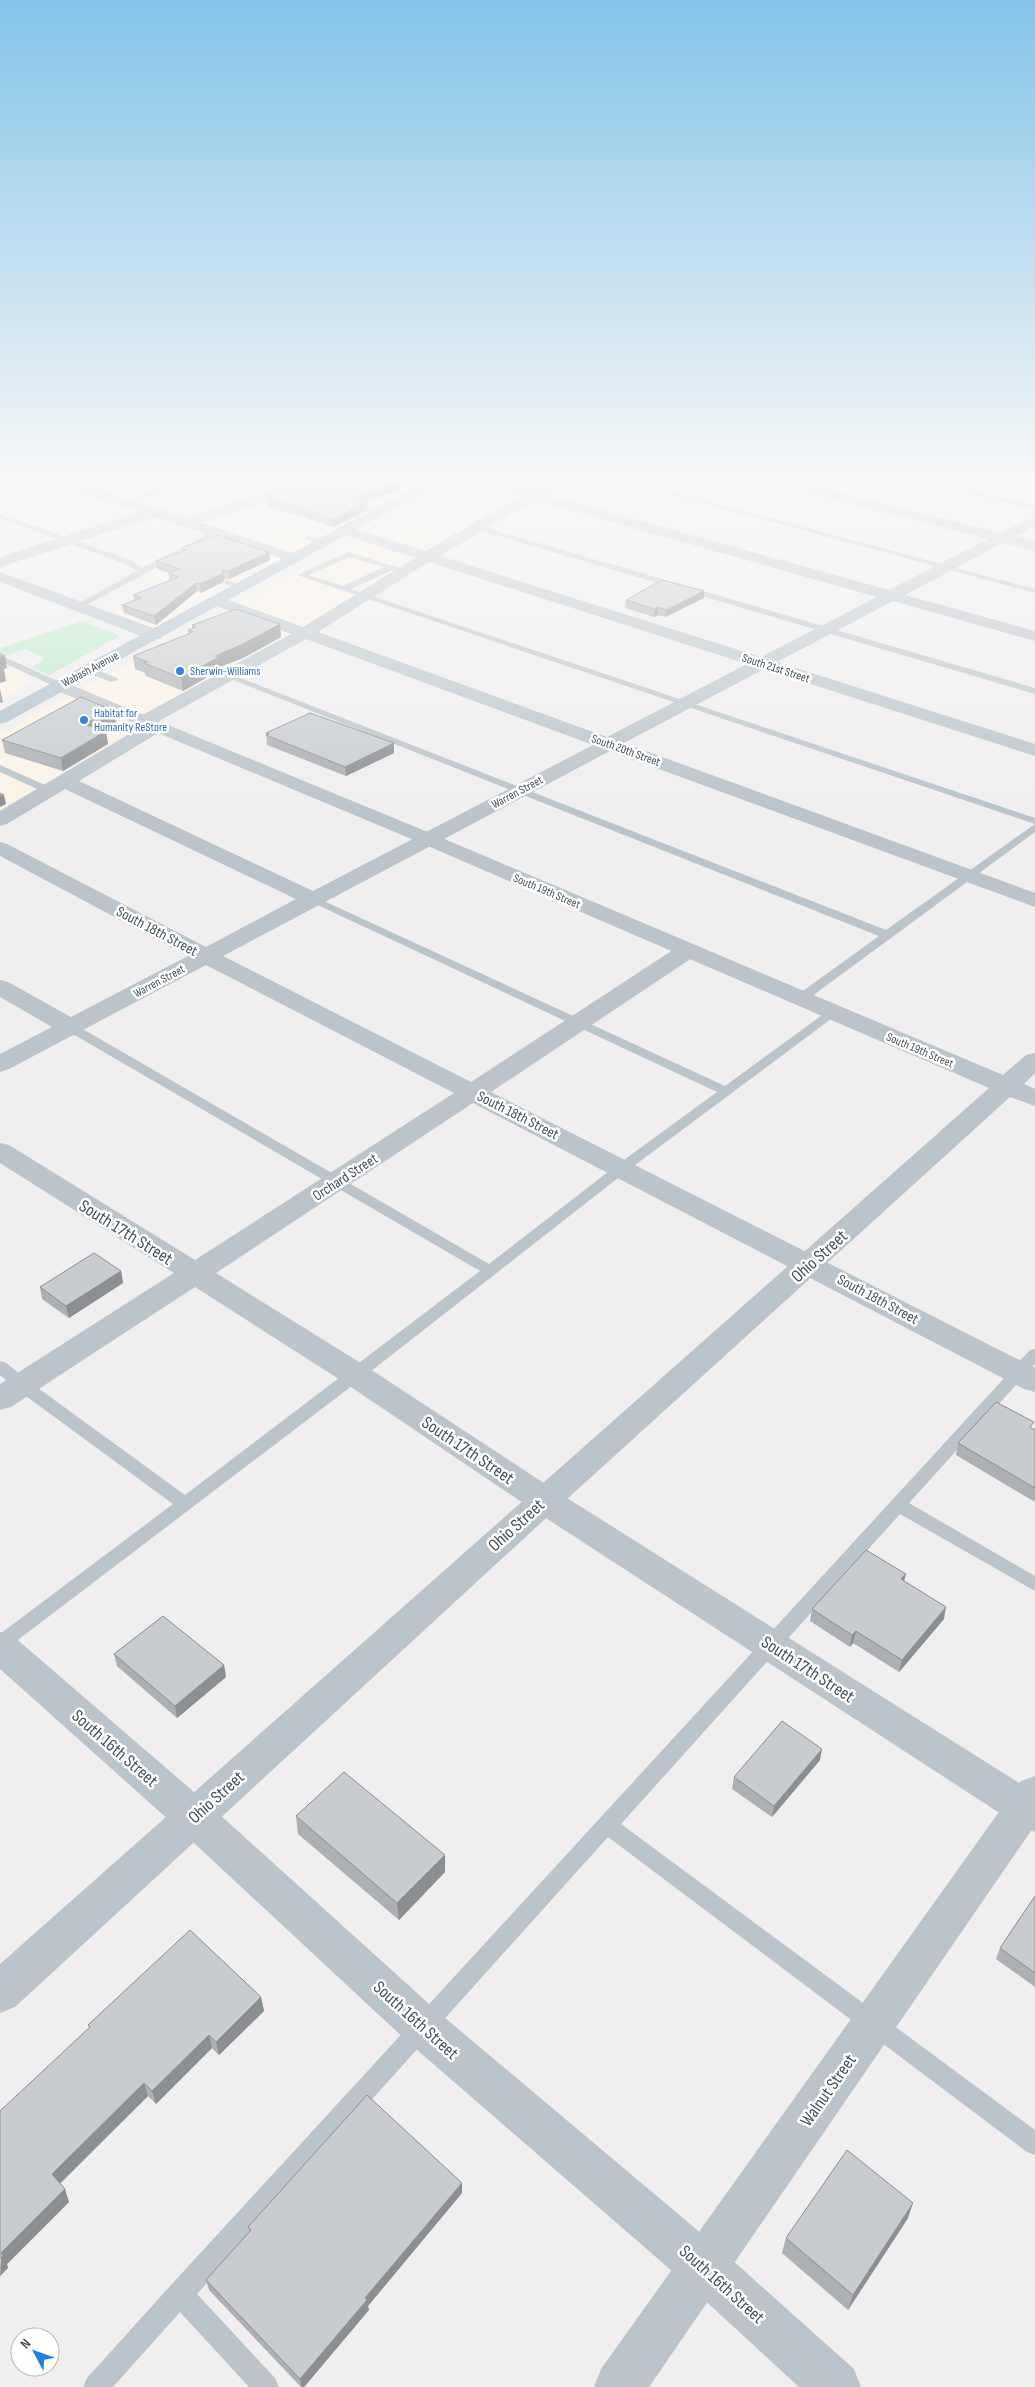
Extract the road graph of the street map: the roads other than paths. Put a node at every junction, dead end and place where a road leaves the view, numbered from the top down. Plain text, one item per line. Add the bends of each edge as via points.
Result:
1 (30, 588) edge
2 (112, 588) edge
3 (231, 588) edge
4 (376, 588) edge
5 (525, 588) edge
6 (685, 588) edge
7 (868, 588) edge
8 (905, 588) edge
9 (342, 589) edge
10 (892, 595) junction
11 (366, 597) junction
12 (216, 601) junction
13 (79, 607) junction
14 (827, 630) junction
15 (305, 633) junction
16 (155, 635) junction
17 (1035, 636) edge
18 (0, 658) edge
19 (762, 664) junction
20 (89, 670) junction
21 (227, 676) junction
22 (114, 680) dead end
23 (59, 685) junction
24 (1035, 691) edge
25 (687, 703) junction
26 (0, 718) edge
27 (150, 724) junction
28 (610, 744) junction
29 (1035, 750) edge
30 (0, 768) edge
31 (57, 787) junction
32 (520, 791) junction
33 (0, 820) edge
34 (1035, 821) edge
35 (1035, 827) edge
36 (428, 839) junction
37 (0, 848) edge
38 (969, 875) junction
39 (313, 899) junction
40 (1035, 900) edge
41 (888, 935) junction
42 (687, 951) junction
43 (206, 956) junction
44 (0, 987) edge
45 (800, 999) junction
46 (833, 1013) junction
47 (579, 1022) junction
48 (70, 1027) junction
49 (1035, 1060) edge
50 (0, 1064) edge
51 (726, 1091) junction
52 (473, 1092) junction
53 (1021, 1092) edge
54 (0, 1152) edge
55 (622, 1168) junction
56 (338, 1181) junction
57 (810, 1264) junction
58 (490, 1271) junction
59 (193, 1274) junction
60 (0, 1366) edge
61 (1030, 1369) edge
62 (356, 1375) junction
63 (11, 1392) edge
64 (544, 1500) junction
65 (185, 1504) junction
66 (898, 1505) junction
67 (1035, 1584) edge
68 (771, 1645) junction
69 (0, 1646) edge
70 (1031, 1805) edge
71 (194, 1817) junction
72 (607, 1824) junction
73 (0, 1992) edge
74 (874, 2024) junction
75 (423, 2028) junction
76 (1035, 2144) edge
77 (704, 2267) junction
78 (180, 2294) junction
79 (96, 2387) edge
80 (266, 2387) edge
81 (620, 2387) edge
82 (836, 2387) edge

1 - 13 street
2 - 13 lane
3 - 12 main road, Wabash Avenue
4 - 11 street
5 - 19 street, South 21st Street
6 - 14 lane
7 - 10 street
8 - 10 street, Warren Street
9 - 11 lane
10 - 14 street, Warren Street
10 - 17 street
11 - 15 street
11 - 25 lane
12 - 15 street, South 20th Street
12 - 16 main road, Wabash Avenue
13 - 16 street
14 - 19 street, Warren Street
14 - 24 lane
15 - 21 street
15 - 28 street, South 20th Street
16 - 20 main road, Wabash Avenue
18 - 23 lane
19 - 25 street, Warren Street
19 - 29 street, South 21st Street
20 - 22 lane
20 - 23 main road, Wabash Avenue
21 - 27 street via 173,702
21 - 32 lane
23 - 26 main road, Wabash Avenue
23 - 27 street, South 19th Street
25 - 28 street, Warren Street
25 - 34 lane
27 - 31 street
27 - 36 street, South 19th Street
28 - 32 street, Warren Street
28 - 38 street, South 20th Street
30 - 31 lane
31 - 33 street
31 - 39 street
32 - 36 street, Warren Street
32 - 41 lane
35 - 38 lane
36 - 39 street, Warren Street
36 - 42 street, South 19th Street
37 - 43 street, South 18th Street
38 - 40 street, South 20th Street
38 - 41 lane
39 - 43 street, Warren Street
39 - 47 lane
41 - 45 lane
42 - 45 street, South 19th Street
42 - 47 street, Orchard Street
43 - 48 street, Warren Street
43 - 52 street, South 18th Street
44 - 48 street
45 - 46 street, South 19th Street
46 - 51 lane
46 - 53 street, South 19th Street
47 - 51 lane
47 - 52 street, Orchard Street
48 - 50 street, Warren Street
48 - 56 lane
49 - 53 street, Ohio Street
51 - 55 lane
52 - 55 street, South 18th Street
52 - 56 street, Orchard Street
53 - 57 street, Ohio Street
54 - 59 street, South 17th Street
55 - 57 street, South 18th Street
55 - 58 lane
56 - 58 lane
56 - 59 street, Orchard Street
57 - 61 street, South 18th Street
57 - 64 street, Ohio Street
58 - 62 lane
59 - 62 street, South 17th Street
59 - 63 street, Orchard Street
60 - 63 lane
61 - 66 lane
62 - 64 street, South 17th Street
62 - 65 lane
63 - 65 lane
64 - 68 street, South 17th Street
64 - 71 street, Ohio Street
65 - 69 lane
66 - 67 lane
66 - 68 lane
68 - 70 street, South 17th Street
68 - 72 lane
69 - 71 street, South 16th Street
70 - 74 street, Walnut Street
71 - 73 street, Ohio Street
71 - 75 street, South 16th Street
72 - 74 lane
72 - 75 lane
74 - 76 lane
74 - 77 street, Walnut Street
75 - 77 street, South 16th Street
75 - 78 lane
77 - 81 street, Walnut Street
77 - 82 street, South 16th Street
78 - 79 lane
78 - 80 lane

